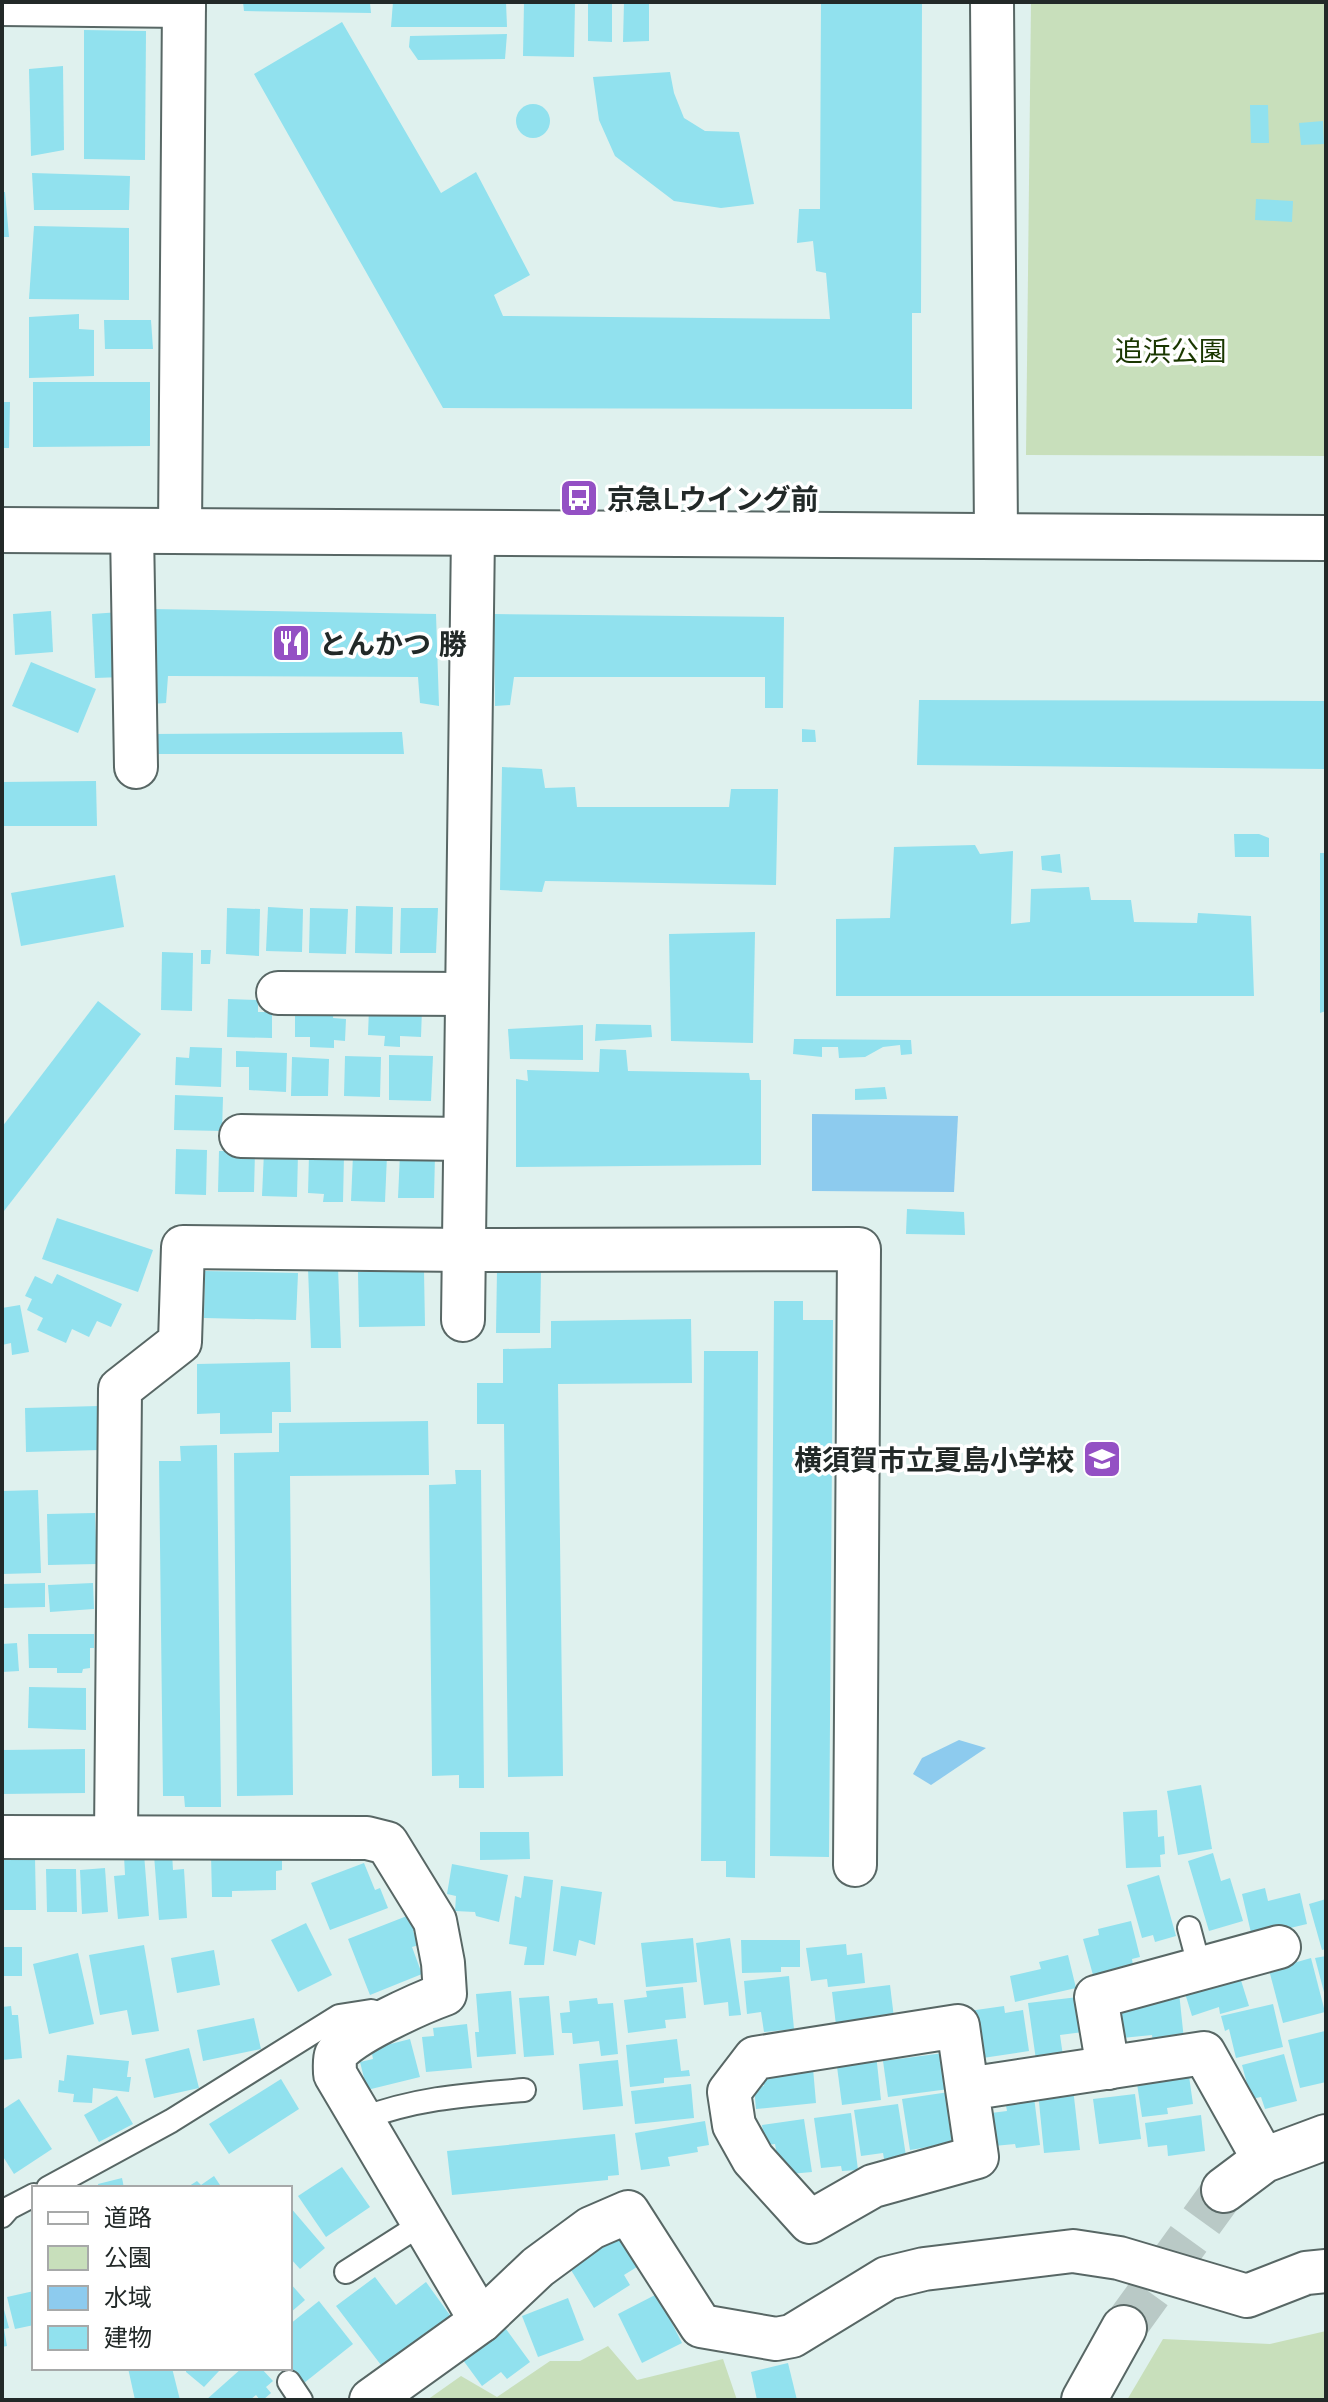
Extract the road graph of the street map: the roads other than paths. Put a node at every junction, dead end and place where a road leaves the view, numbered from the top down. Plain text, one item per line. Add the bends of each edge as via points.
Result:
1 (992, 2) edge
2 (2, 4) edge
3 (184, 4) edge
4 (2, 530) edge
5 (132, 531) junction
6 (180, 531) junction
7 (473, 533) junction
8 (996, 535) junction
9 (1326, 538) edge
10 (136, 767) dead end
11 (278, 993) dead end
12 (467, 994) junction
13 (241, 1136) dead end
14 (465, 1139) junction
15 (464, 1250) junction
16 (463, 1320) dead end
17 (116, 1836) junction
18 (2, 1837) edge
19 (855, 1865) dead end
20 (1189, 1928) dead end
21 (1279, 1947) dead end
22 (1200, 1969) junction
23 (394, 2017) junction
24 (1108, 2068) junction
25 (967, 2089) junction
26 (524, 2090) dead end
27 (361, 2119) junction
28 (1326, 2137) edge
29 (1264, 2160) junction
30 (52, 2186) edge
31 (1224, 2190) tunnel mouth
32 (32, 2196) edge
33 (2, 2216) edge
34 (423, 2223) junction
35 (1326, 2271) edge
36 (346, 2272) dead end
37 (481, 2321) junction
38 (1124, 2328) tunnel mouth
39 (371, 2400) edge
40 (1084, 2400) edge

1 - 8 street
2 - 3 street
3 - 6 street
4 - 5 street
5 - 6 street
5 - 10 street
6 - 7 street
7 - 8 street
7 - 12 street
8 - 9 street
11 - 12 street
12 - 14 street
13 - 14 street
14 - 15 street
15 - 16 street
15 - 17 street via 183,1247 180,1342 120,1389
15 - 19 street via 859,1249
17 - 18 street
17 - 23 street via 367,1838 387,1843 435,1921 445,1994
20 - 22 lane
21 - 22 street
22 - 24 street via 1096,1997
23 - 27 street via 344,2044 335,2057 335,2074
23 - 30 lane via 371,2011 339,2016 171,2121
24 - 25 street
24 - 29 street via 1204,2053
25 - 25 street via 977,2157 873,2186 810,2222 753,2159 734,2125 729,2092 755,2058 958,2026
26 - 27 lane via 432,2098
27 - 34 street
28 - 29 street
29 - 31 street
32 - 33 lane
34 - 36 lane
34 - 37 street
35 - 37 street via 1306,2273 1247,2296 1119,2258 1073,2251 924,2269 887,2278 792,2336 776,2339 701,2326 628,2212 591,2228 538,2267
37 - 39 street
38 - 40 street

